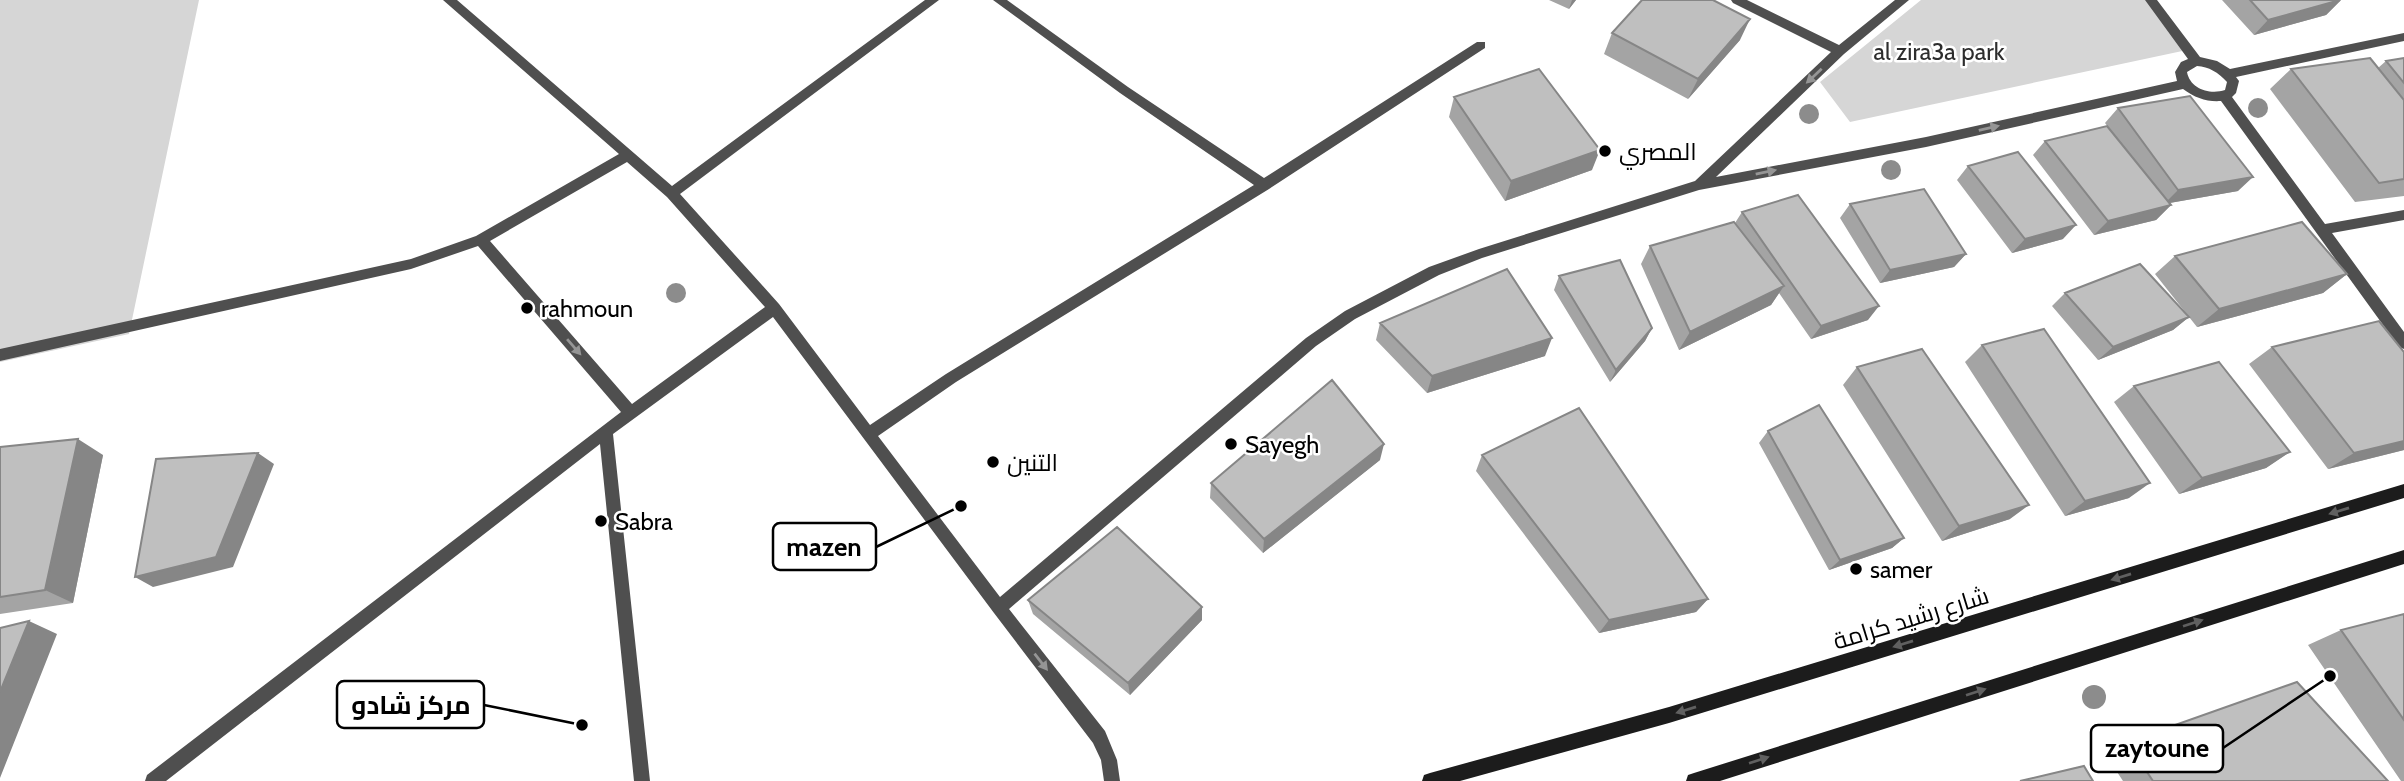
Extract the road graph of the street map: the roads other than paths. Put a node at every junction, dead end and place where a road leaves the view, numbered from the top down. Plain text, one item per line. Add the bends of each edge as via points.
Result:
1 (449, 0) edge
2 (933, 0) edge
3 (999, 0) edge
4 (1737, 0) edge
5 (1903, 0) edge
6 (2151, 0) edge
7 (2404, 37) edge
8 (1481, 45) dead end
9 (1840, 51) junction
10 (2196, 61) junction
11 (2228, 74) junction
12 (2185, 84) junction
13 (2225, 96) junction
14 (628, 155) junction
15 (1264, 185) junction
16 (1699, 185) junction
17 (672, 194) junction
18 (2404, 215) edge
19 (2321, 229) junction
20 (481, 240) junction
21 (774, 307) junction
22 (2404, 343) edge
23 (0, 355) edge
24 (631, 413) junction
25 (606, 431) junction
26 (869, 435) junction
27 (2404, 491) edge
28 (2404, 557) edge
29 (999, 608) junction
30 (153, 781) edge
31 (642, 781) edge
32 (1112, 781) edge
33 (1430, 781) edge
34 (1694, 781) edge

1 - 14 street
2 - 17 street
3 - 15 street
4 - 9 street
5 - 9 street
6 - 10 street
7 - 11 street
8 - 15 street
9 -> 16 street
10 - 11 street via 2208,62
10 - 12 street via 2181,68
11 - 13 street via 2233,87
12 - 13 street via 2204,96
16 -> 12 street via 1926,142
13 - 19 street
14 - 17 street
14 - 20 street
15 - 26 street via 951,378
16 - 29 street via 1479,254 1434,271 1350,315 1273,372
17 - 21 street
18 - 19 street
19 - 22 street
20 - 23 street via 411,264
20 -> 24 street
21 - 24 street
21 - 26 street
24 - 25 street
25 - 30 street
25 - 31 street
26 - 29 street
27 -> 33 street, شارع رشيد كرامة via 1669,715
34 -> 28 street
29 -> 32 street via 1100,737

